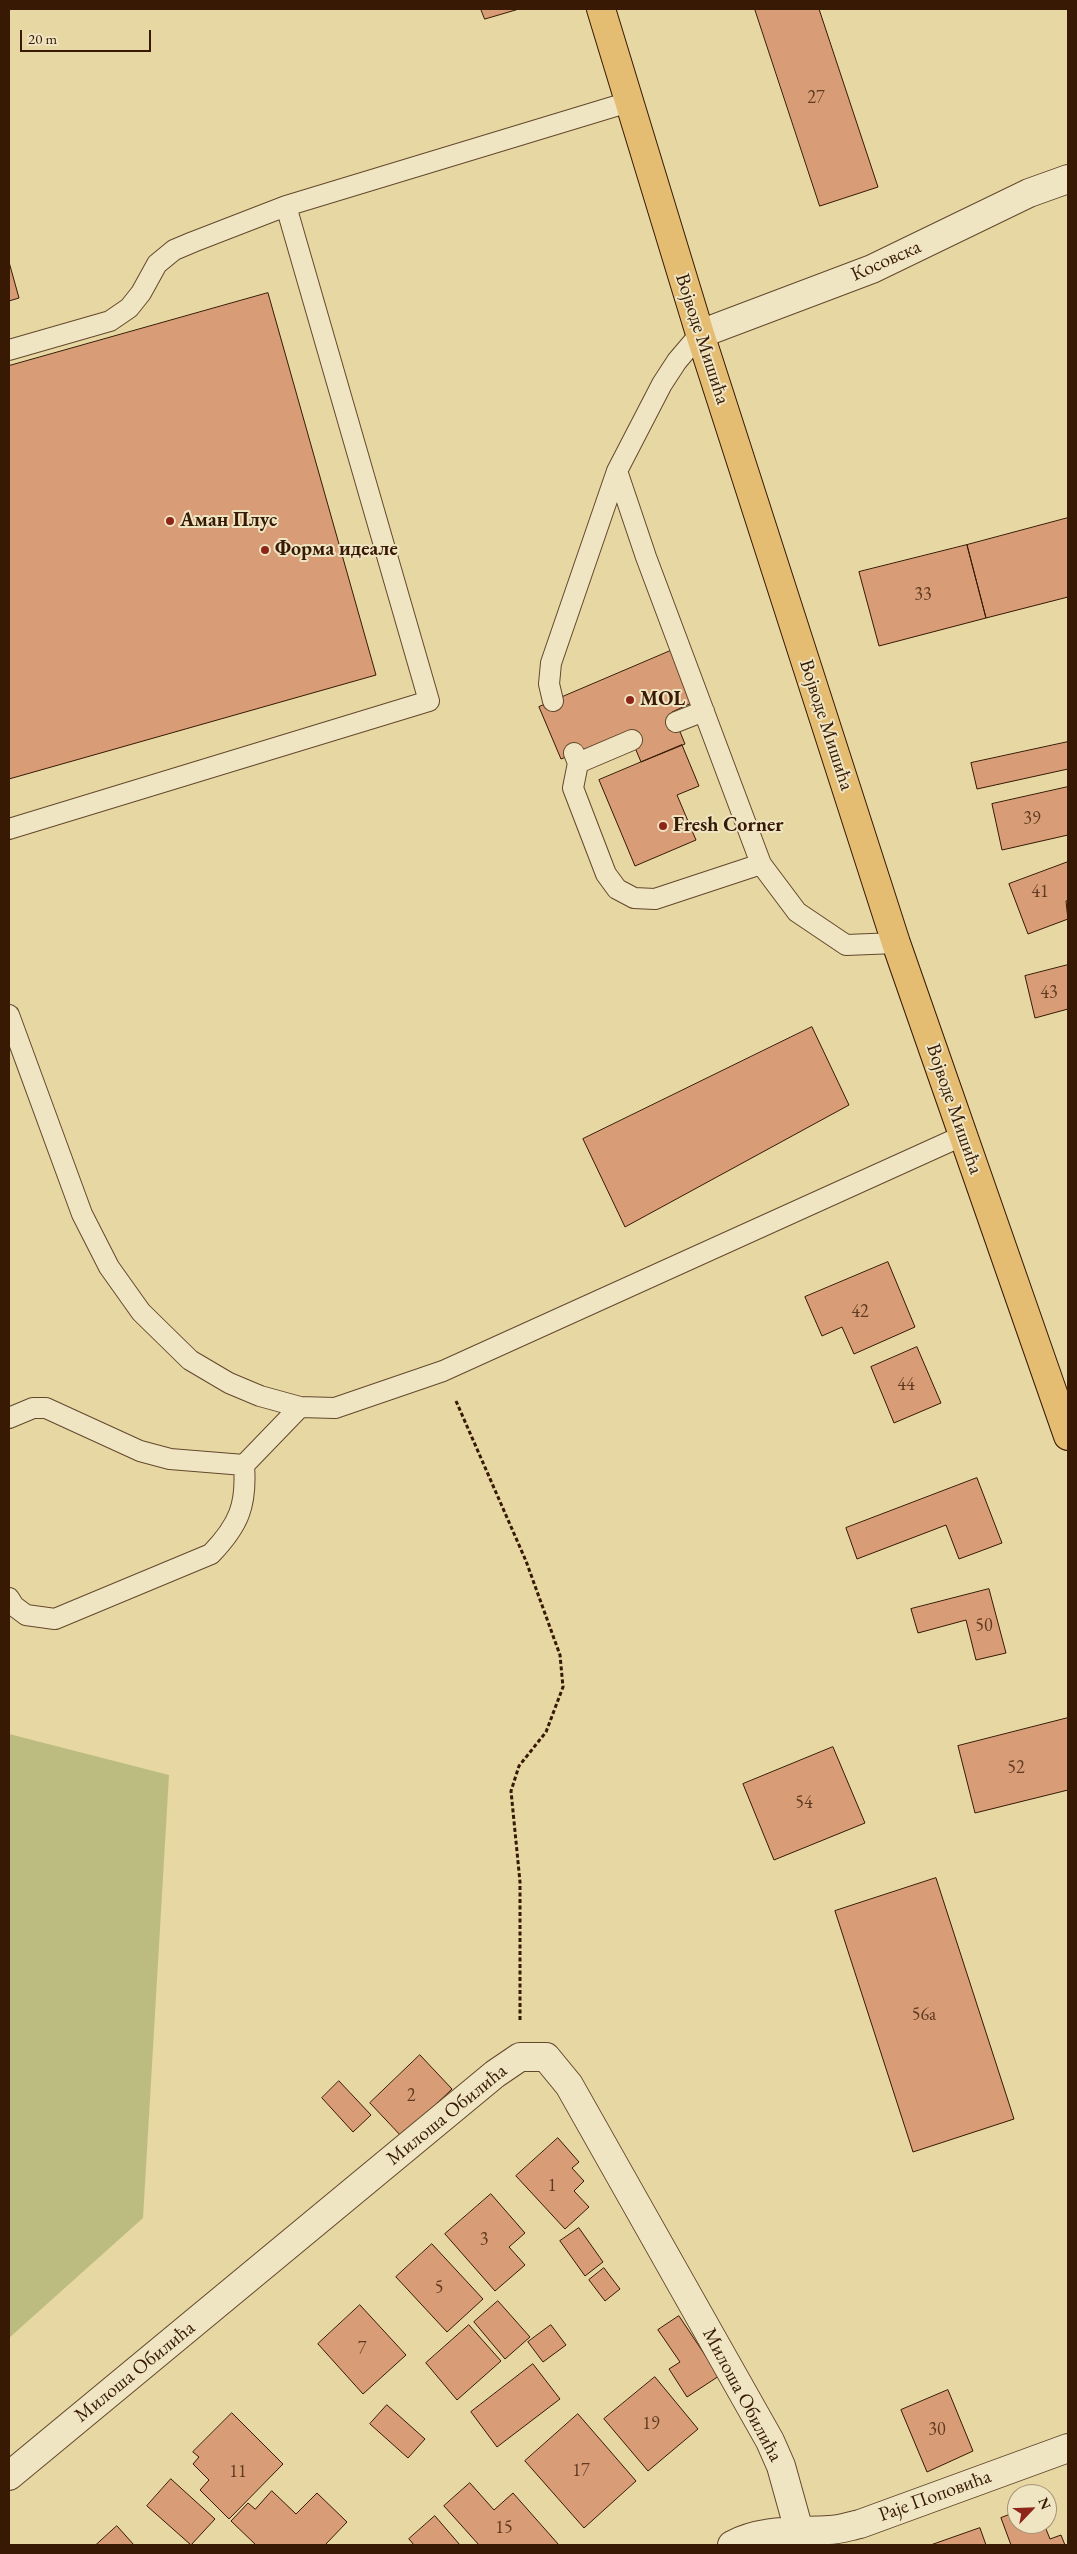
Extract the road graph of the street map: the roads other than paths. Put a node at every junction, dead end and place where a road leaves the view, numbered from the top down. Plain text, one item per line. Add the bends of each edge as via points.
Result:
1 (601, 9) edge
2 (628, 102) junction
3 (1068, 179) edge
4 (286, 206) junction
5 (700, 334) junction
6 (9, 350) edge
7 (617, 471) junction
8 (553, 701) dead end
9 (704, 711) junction
10 (676, 722) dead end
11 (632, 740) dead end
12 (9, 829) edge
13 (761, 864) junction
14 (896, 944) junction
15 (9, 1015) edge
16 (962, 1136) junction
17 (300, 1407) junction
18 (9, 1418) edge
19 (1068, 1436) edge
20 (244, 1465) junction
21 (9, 1598) edge
22 (1068, 2448) edge
23 (9, 2476) edge
24 (800, 2538) edge
25 (732, 2545) edge

1 - 2 main road, Војводе Мишића
2 - 4 lane
2 - 5 main road, Војводе Мишића
3 - 5 street, Косовска via 1029,193 872,269
4 - 6 lane via 174,250 157,264 129,308 110,321
4 - 12 lane via 429,700
5 - 7 lane via 662,384
5 - 14 main road, Војводе Мишића
7 - 8 lane via 552,663 549,684
7 - 9 lane
9 - 10 lane
9 - 13 lane
11 - 13 lane via 576,758 573,788 606,874 617,889 634,898 655,899
13 - 14 lane via 797,912 846,945
14 - 16 main road, Војводе Мишића
15 - 17 lane via 82,1214 109,1266 141,1312 190,1360 260,1396
16 - 17 lane via 443,1371 335,1408
16 - 19 main road, Војводе Мишића
17 - 20 lane
18 - 20 lane via 33,1408 46,1408 140,1450 170,1459
20 - 21 lane via 246,1491 239,1516 227,1537 211,1554 55,1619 26,1615
22 - 24 street, Раје Поповића via 860,2524
23 - 24 street, Милоша Обилића via 495,2074 520,2057 546,2057 569,2085 770,2441 781,2466
24 - 25 street, Раје Поповића via 767,2534

